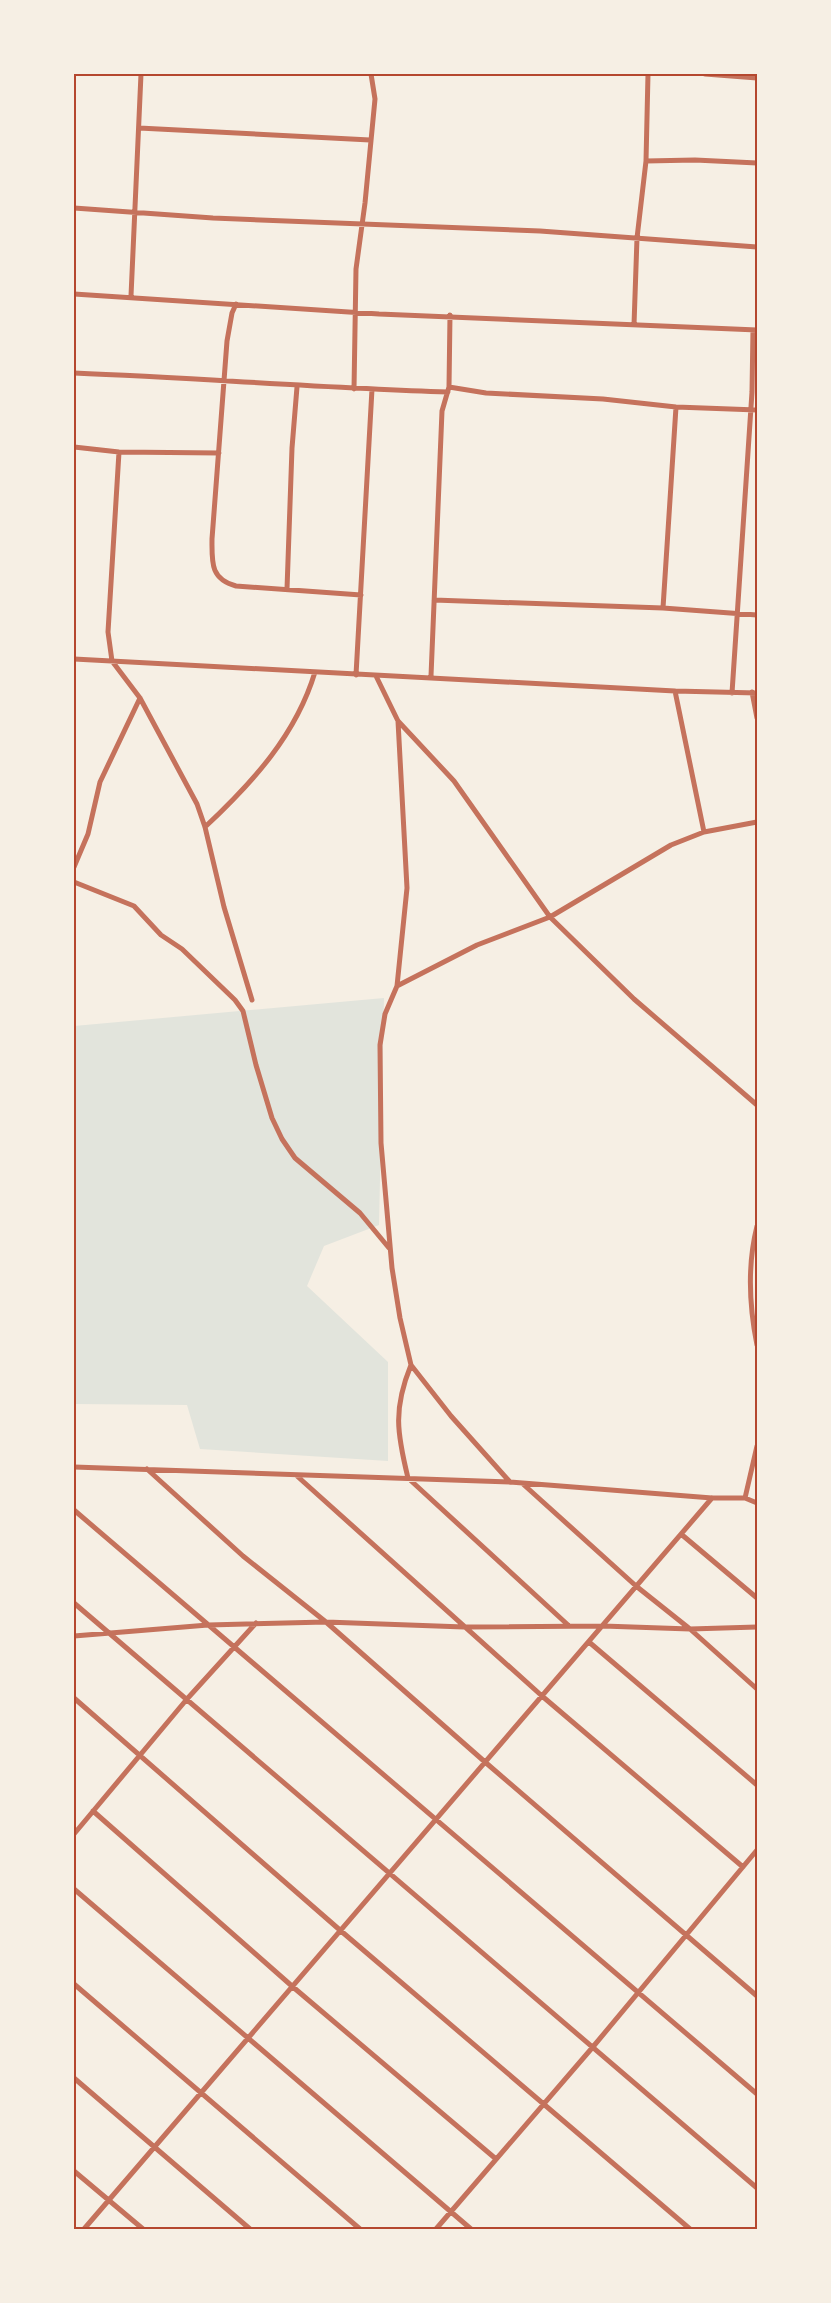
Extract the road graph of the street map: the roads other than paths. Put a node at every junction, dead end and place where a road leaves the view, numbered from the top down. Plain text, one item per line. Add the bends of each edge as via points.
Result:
1 (141, 74) edge
2 (371, 74) edge
3 (648, 74) edge
4 (705, 74) edge
5 (757, 78) edge
6 (139, 128) junction
7 (370, 140) junction
8 (646, 161) junction
9 (757, 163) edge
10 (74, 208) edge
11 (135, 211) junction
12 (362, 224) junction
13 (637, 238) junction
14 (757, 247) edge
15 (74, 294) edge
16 (131, 296) junction
17 (236, 304) junction
18 (354, 312) junction
19 (450, 315) junction
20 (634, 325) junction
21 (755, 330) edge
22 (74, 373) edge
23 (224, 379) junction
24 (297, 387) junction
25 (354, 389) junction
26 (372, 389) junction
27 (449, 389) junction
28 (676, 407) junction
29 (750, 410) junction
30 (757, 410) edge
31 (74, 447) edge
32 (119, 452) junction
33 (219, 453) junction
34 (287, 589) junction
35 (361, 595) junction
36 (434, 600) junction
37 (663, 608) junction
38 (736, 614) junction
39 (757, 615) edge
40 (74, 659) edge
41 (112, 661) junction
42 (315, 672) junction
43 (356, 675) junction
44 (376, 676) junction
45 (431, 676) junction
46 (675, 691) junction
47 (732, 692) junction
48 (755, 692) edge
49 (140, 698) junction
50 (757, 718) edge
51 (398, 721) junction
52 (757, 822) edge
53 (205, 827) junction
54 (704, 832) junction
55 (74, 867) edge
56 (74, 882) edge
57 (550, 917) junction
58 (396, 986) junction
59 (252, 1000) dead end
60 (757, 1105) edge
61 (757, 1226) edge
62 (389, 1249) junction
63 (757, 1346) edge
64 (411, 1365) junction
65 (757, 1446) edge
66 (74, 1467) edge
67 (147, 1469) junction
68 (297, 1476) junction
69 (408, 1478) junction
70 (510, 1482) junction
71 (523, 1484) junction
72 (712, 1498) junction
73 (745, 1498) junction
74 (757, 1502) edge
75 (74, 1510) edge
76 (680, 1534) junction
77 (636, 1586) junction
78 (757, 1598) edge
79 (74, 1603) edge
80 (326, 1622) junction
81 (256, 1623) junction
82 (208, 1625) junction
83 (568, 1625) junction
84 (604, 1626) junction
85 (464, 1627) junction
86 (757, 1627) edge
87 (690, 1630) junction
88 (107, 1632) junction
89 (74, 1636) edge
90 (589, 1642) junction
91 (235, 1647) junction
92 (757, 1689) edge
93 (542, 1696) junction
94 (74, 1698) edge
95 (187, 1699) junction
96 (140, 1755) junction
97 (485, 1762) junction
98 (757, 1785) edge
99 (93, 1811) junction
100 (436, 1820) junction
101 (74, 1834) edge
102 (757, 1850) edge
103 (743, 1867) junction
104 (390, 1875) junction
105 (74, 1889) edge
106 (341, 1931) junction
107 (686, 1935) junction
108 (74, 1984) edge
109 (293, 1987) junction
110 (639, 1993) junction
111 (757, 1996) edge
112 (248, 2040) junction
113 (592, 2048) junction
114 (74, 2078) edge
115 (201, 2094) junction
116 (757, 2094) edge
117 (544, 2105) junction
118 (155, 2148) junction
119 (496, 2159) junction
120 (74, 2170) edge
121 (757, 2188) edge
122 (109, 2200) junction
123 (451, 2212) junction
124 (84, 2229) edge
125 (143, 2229) edge
126 (250, 2229) edge
127 (360, 2229) edge
128 (436, 2229) edge
129 (471, 2229) edge
130 (690, 2229) edge

1 - 6 street
2 - 7 street via 375,99
3 - 8 street
4 - 5 street
6 - 7 street
6 - 11 street
7 - 12 street
8 - 9 street
8 - 13 street
10 - 11 street
11 - 12 street via 213,218
11 - 16 street
12 - 13 street
12 - 18 street
13 - 14 street
13 - 20 street
15 - 16 street
16 - 17 street
17 - 18 street
17 - 23 street via 227,341
18 - 19 street
18 - 25 street
19 - 20 street
19 - 27 street
20 - 21 street
21 - 29 street
22 - 23 street
23 - 24 street
23 - 33 street
24 - 25 street
24 - 34 street
25 - 26 street
26 - 27 street
26 - 35 street
27 - 28 street via 627,400
27 - 36 street via 442,410
28 - 29 street
28 - 37 street
29 - 30 street
29 - 38 street
31 - 32 street
32 - 33 street
32 - 41 street via 108,632
33 - 34 street via 212,554 218,578 236,586
34 - 35 street
35 - 43 street
36 - 37 street
36 - 45 street
37 - 38 street
38 - 39 street
38 - 47 street
40 - 41 street
41 - 42 street
41 - 49 street
42 - 43 street
42 - 53 street via 300,713 281,745 234,800
43 - 44 street
44 - 45 street
44 - 51 street
45 - 46 street
46 - 47 street
46 - 54 street
47 - 48 street
48 - 50 street
49 - 53 street via 194,796
49 - 55 street via 100,782 88,834
51 - 57 street via 454,780
51 - 58 street via 407,888
52 - 54 street
53 - 59 street via 214,872
54 - 57 street via 671,845
56 - 62 street via 134,906 161,935 182,949 235,1000 243,1010 272,1118 282,1139 295,1158 360,1213
57 - 58 street via 477,945
57 - 60 street via 634,999
58 - 62 street via 380,1046 381,1144
61 - 63 street via 750,1274
62 - 64 street
64 - 69 street via 400,1391 397,1418
64 - 70 street
65 - 73 street
66 - 67 street
67 - 68 street
67 - 80 street via 248,1561
68 - 69 street
68 - 85 street
69 - 70 street
69 - 83 street
70 - 71 street
71 - 72 street
71 - 77 street
72 - 73 street
72 - 76 street
73 - 74 street
75 - 82 street
76 - 77 street
76 - 78 street
77 - 84 street
77 - 87 street
79 - 88 street
80 - 81 street
80 - 85 street
80 - 97 street
81 - 82 street
81 - 91 street
82 - 88 street
82 - 91 street
83 - 84 street
83 - 85 street
84 - 87 street
84 - 90 street
85 - 93 street
86 - 87 street
87 - 92 street
88 - 89 street
88 - 95 street
90 - 93 street
90 - 98 street
91 - 95 street
91 - 100 street
93 - 97 street
93 - 103 street
94 - 96 street
95 - 96 street
95 - 104 street
96 - 99 street
96 - 106 street
97 - 100 street
97 - 107 street
99 - 101 street
99 - 109 street
100 - 104 street
100 - 110 street
102 - 103 street
103 - 107 street
104 - 106 street
104 - 113 street
105 - 112 street
106 - 109 street
106 - 117 street
107 - 110 street
107 - 111 street
108 - 115 street
109 - 112 street
109 - 119 street
110 - 113 street
110 - 116 street
112 - 115 street
112 - 123 street
113 - 117 street
113 - 121 street
114 - 118 street
115 - 118 street
115 - 127 street
117 - 119 street
117 - 130 street
118 - 122 street
118 - 126 street
119 - 123 street
120 - 122 street
122 - 124 street
122 - 125 street
123 - 128 street
123 - 129 street

